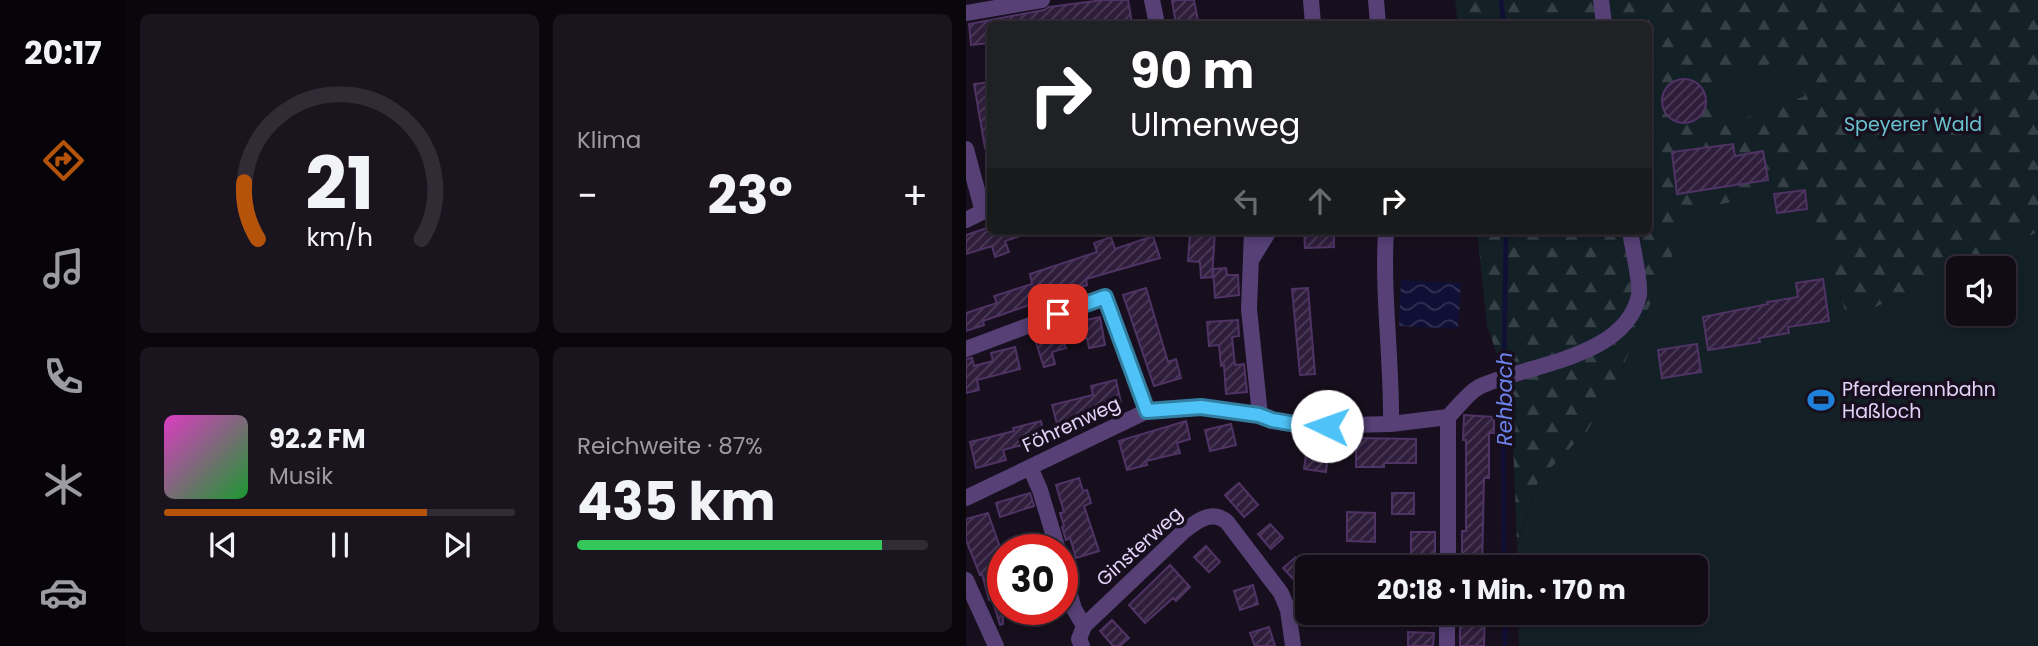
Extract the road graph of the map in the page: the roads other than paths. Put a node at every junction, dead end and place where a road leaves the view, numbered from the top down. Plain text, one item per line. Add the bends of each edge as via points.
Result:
1 (1042, 0) edge
2 (1152, 0) edge
3 (1311, 0) edge
4 (1376, 0) edge
5 (1601, 0) edge
6 (966, 13) edge
7 (1156, 21) edge
8 (1313, 21) edge
9 (1378, 21) edge
10 (1604, 21) edge
11 (966, 149) edge
12 (987, 210) edge
13 (966, 220) edge
14 (1252, 235) edge
15 (1267, 235) edge
16 (1386, 235) edge
17 (1631, 235) edge
18 (1250, 263) junction
19 (966, 349) edge
20 (1147, 411) junction
21 (1259, 415) junction
22 (1448, 417) junction
23 (1391, 424) junction
24 (1030, 467) junction
25 (966, 498) edge
26 (1053, 534) edge
27 (1448, 555) edge
28 (966, 580) edge
29 (1078, 616) edge
30 (1447, 625) edge
31 (1084, 626) junction
32 (996, 646) edge
33 (1082, 646) edge
34 (1293, 646) edge
35 (1447, 646) edge

1 - 6 street
2 - 7 street
3 - 8 street
4 - 9 street
5 - 10 street
11 - 12 street
12 - 13 street
14 - 18 street
15 - 18 street
16 - 23 street
17 - 22 street via 1639,294 1625,325 1559,362 1477,388
18 - 21 street via 1249,309
19 - 20 street via 1105,297
20 - 21 street, Föhrenweg via 1201,407
20 - 24 street, Föhrenweg
21 - 23 street, Föhrenweg via 1307,426
22 - 23 street, Föhrenweg
22 - 27 street
24 - 25 street, Föhrenweg
24 - 26 street
28 - 32 street
29 - 31 street
30 - 35 street
31 - 33 street via 1079,639
31 - 34 street, Ginsterweg via 1184,531 1201,518 1222,517 1281,593

